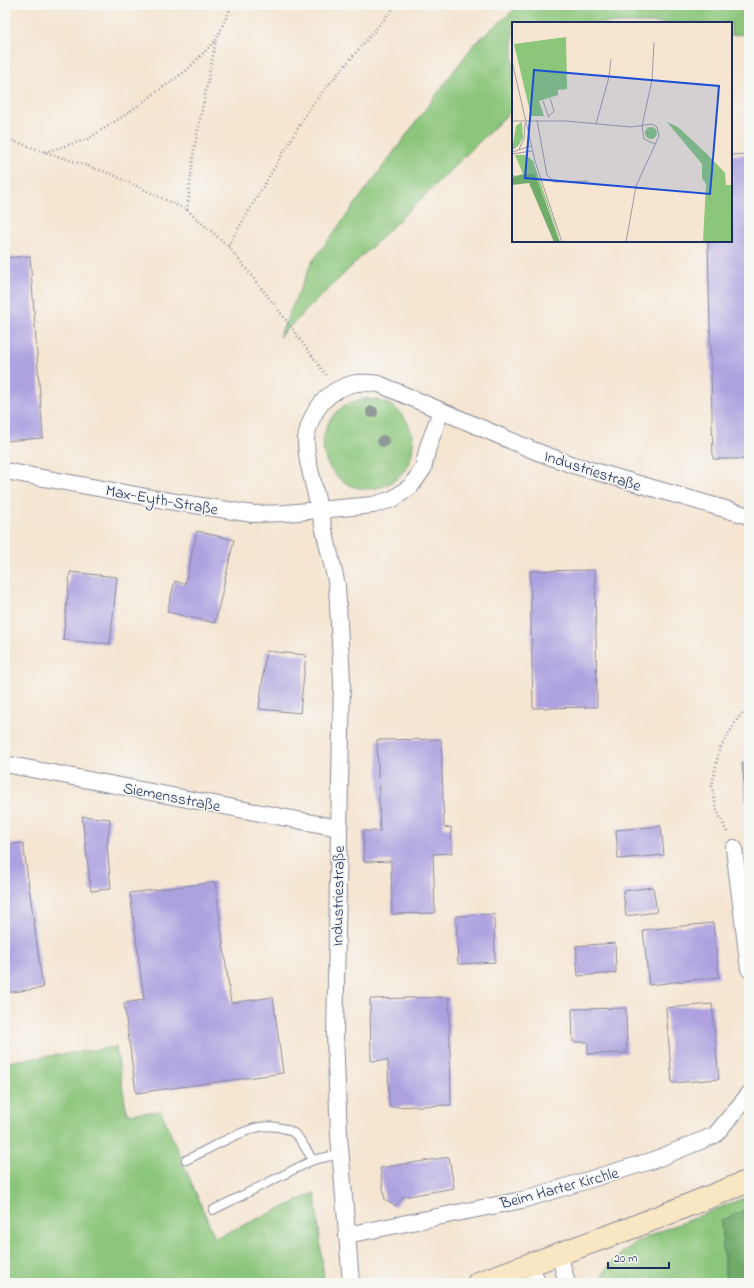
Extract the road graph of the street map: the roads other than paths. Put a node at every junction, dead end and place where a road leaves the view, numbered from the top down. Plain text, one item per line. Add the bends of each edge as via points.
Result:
1 (441, 410) junction
2 (5, 471) edge
3 (321, 511) junction
4 (749, 516) edge
5 (5, 764) edge
6 (339, 828) junction
7 (734, 848) road end
8 (749, 970) edge
9 (749, 1094) edge
10 (340, 1154) junction
11 (186, 1160) dead end
12 (313, 1160) junction
13 (749, 1182) edge
14 (212, 1210) dead end
15 (347, 1235) junction
16 (559, 1254) junction
17 (534, 1274) edge
18 (351, 1283) edge
19 (478, 1283) edge
20 (567, 1283) edge

1 - 3 street via 423,469 411,486 394,499 372,505
1 - 3 street, Industriestraße via 379,384 357,383 336,390 321,403 310,421 306,441 308,461
1 - 4 street, Industriestraße via 573,465
2 - 3 street, Max-Eyth-Straße via 253,514
3 - 6 street, Industriestraße via 337,585 342,681
5 - 6 street, Siemensstraße
6 - 10 street, Industriestraße via 335,1035
7 - 8 street
9 - 15 street, Beim Harter Kirchle via 715,1135 654,1160 522,1200
10 - 12 lane
10 - 15 street, Industriestraße
11 - 12 lane via 243,1133 271,1126 283,1128 295,1135
12 - 14 lane
13 - 16 main road
15 - 18 street, Industriestraße
16 - 17 main road
16 - 20 street
17 - 19 main road

